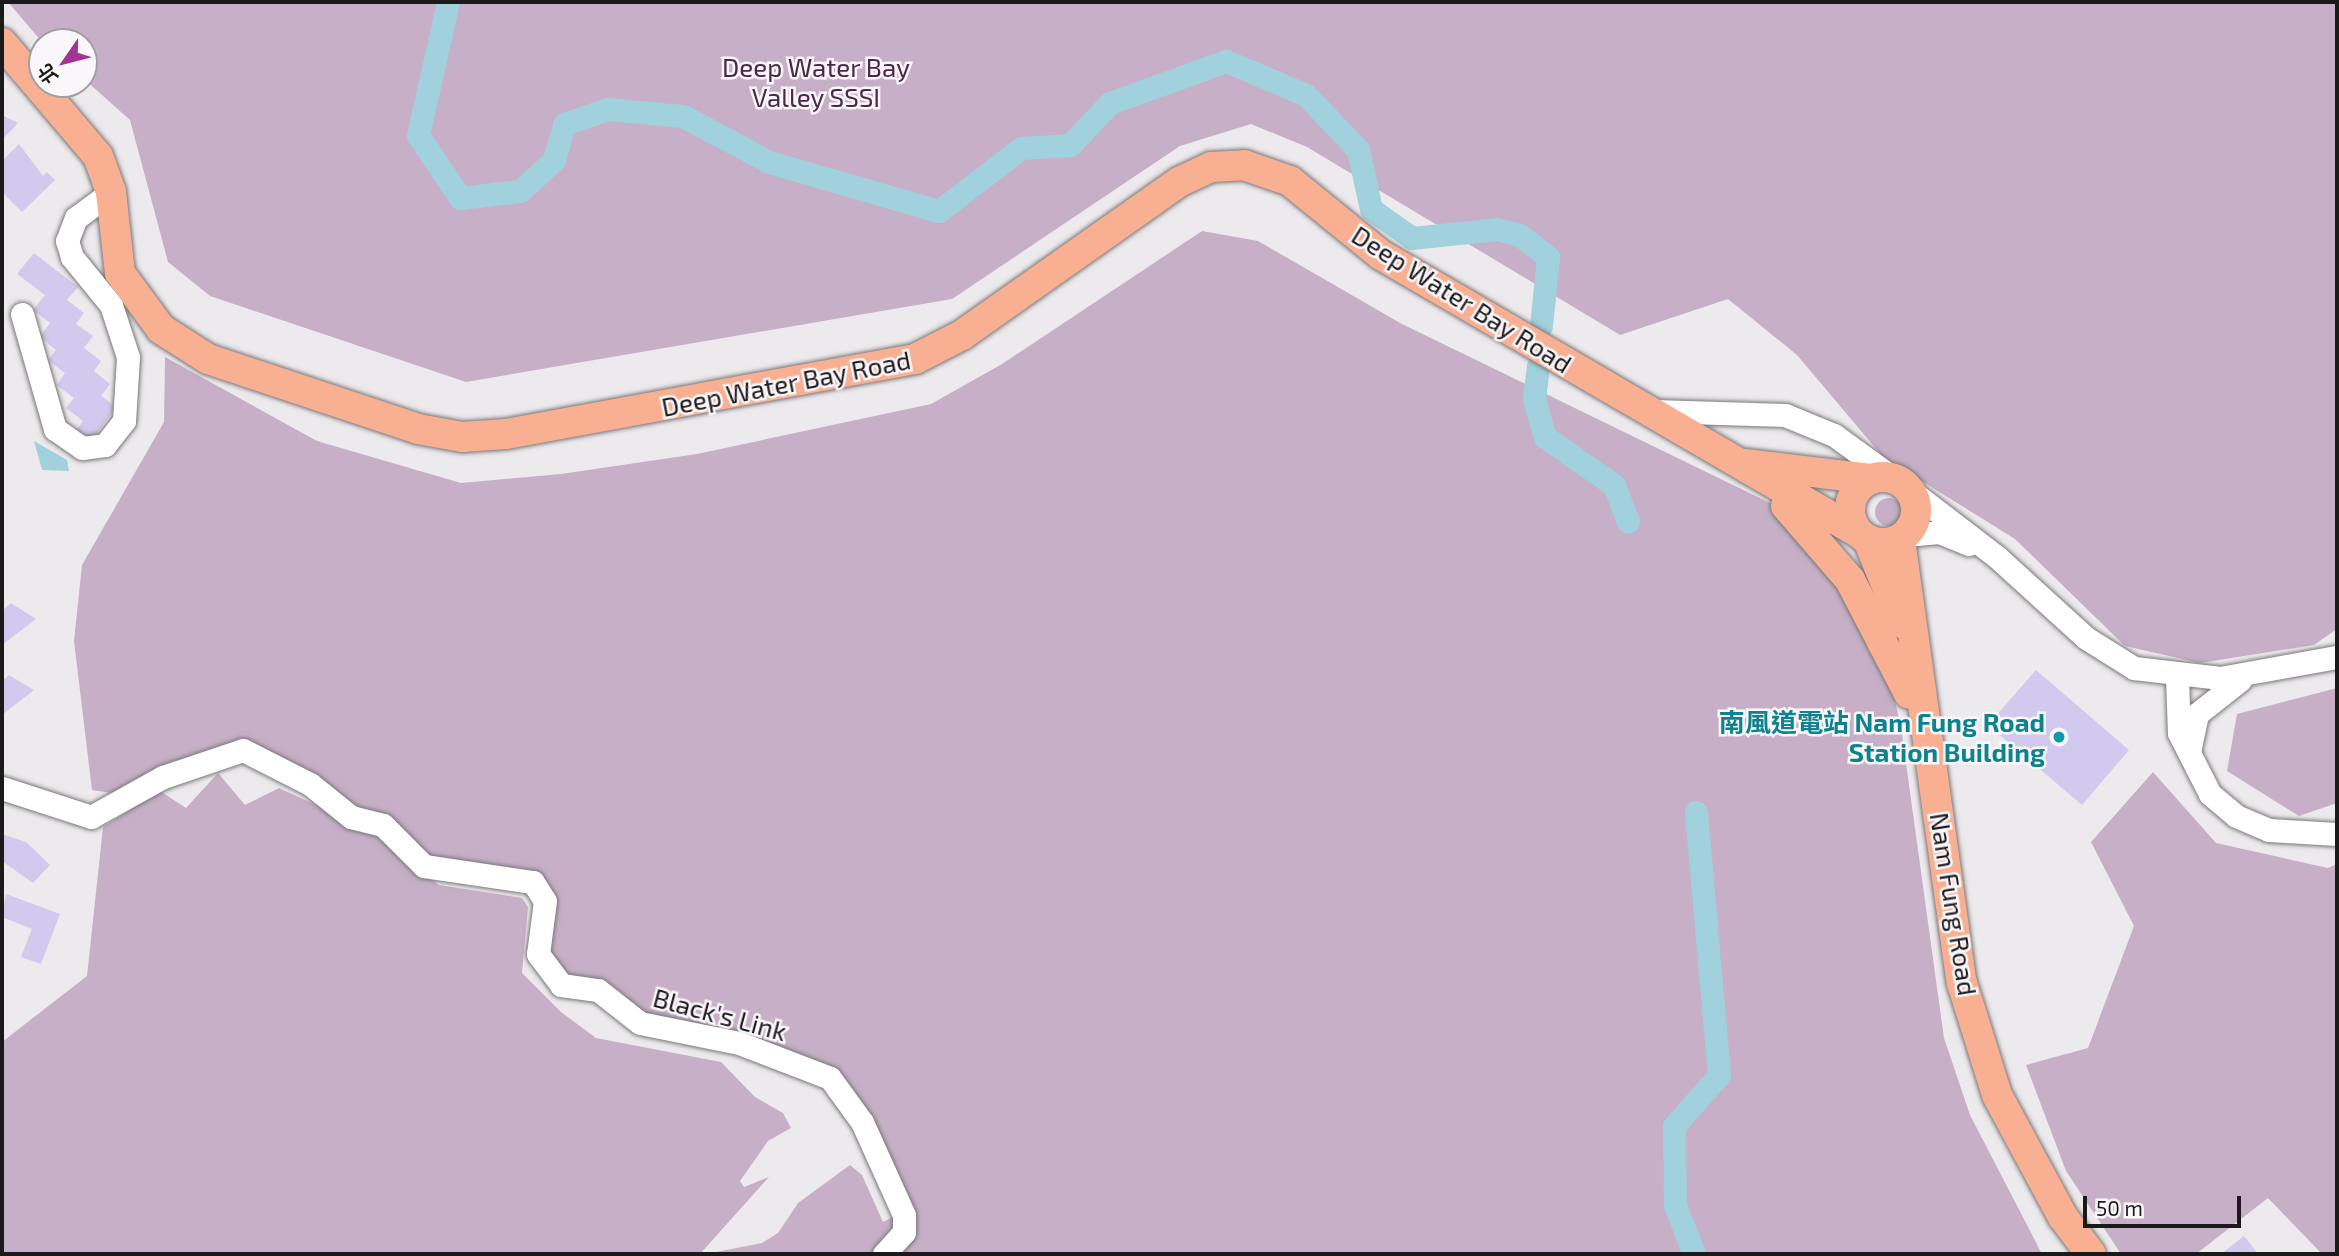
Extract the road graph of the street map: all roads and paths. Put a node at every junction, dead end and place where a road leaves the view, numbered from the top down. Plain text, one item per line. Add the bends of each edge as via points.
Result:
1 (2, 43) edge
2 (111, 192) junction
3 (22, 314) dead end
4 (1644, 410) junction
5 (1734, 462) junction
6 (1891, 482) junction
7 (1863, 537) junction
8 (1903, 537) junction
9 (1997, 557) junction
10 (1915, 652) junction
11 (2337, 657) edge
12 (2253, 674) junction
13 (2177, 677) junction
14 (1930, 750) junction
15 (2190, 765) junction
16 (2, 788) edge
17 (2337, 834) edge
18 (884, 1254) edge
19 (2091, 1254) edge

1 - 2 main road, Deep Water Bay Road via 81,130
2 - 3 street via 76,218 67,240 111,305 128,357 124,421 105,445 82,448 55,429
2 - 4 main road, Deep Water Bay Road via 120,273 139,307 172,339 208,359 450,435 506,435 925,356 1179,182 1231,164 1290,181 1381,255
4 - 5 main road, Deep Water Bay Road
4 - 6 street, Deep Water Bay Road via 1785,415 1834,435
5 - 6 main road, Deep Water Bay Road
5 - 7 main road, Deep Water Bay Road
5 - 14 main road via 1819,539 1850,580 1902,673
6 - 7 main road, Nam Fung Road via 1850,503
6 - 8 main road, Nam Fung Road via 1916,511
6 - 9 street, Deep Water Bay Road
7 - 8 main road
7 - 10 main road, Nam Fung Road
8 - 9 street, Deep Water Bay Road via 1939,532
8 - 10 main road, Nam Fung Road
9 - 13 street, Deep Water Bay Road via 2101,649 2134,668
10 - 14 main road, Nam Fung Road
11 - 12 street, Deep Water Bay Road
12 - 13 street, Deep Water Bay Road
12 - 15 street via 2213,696 2197,714
13 - 15 street via 2179,733
14 - 19 main road, Nam Fung Road via 1962,984 1997,1095 2063,1217
15 - 17 street via 2210,794 2252,824 2293,835
16 - 18 street, Black's Link via 91,817 163,777 243,750 310,784 351,817 383,825 424,866 533,882 545,901 538,954 561,985 598,990 640,1023 739,1043 830,1078 862,1122 904,1215 904,1233

